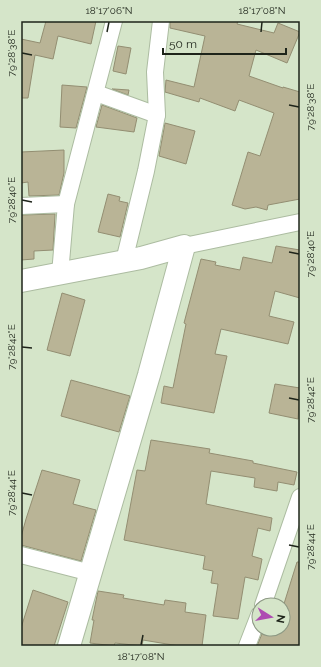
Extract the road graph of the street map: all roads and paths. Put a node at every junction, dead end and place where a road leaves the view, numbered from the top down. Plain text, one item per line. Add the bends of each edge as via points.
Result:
1 (114, 21) edge
2 (161, 21) edge
3 (96, 93) junction
4 (157, 115) junction
5 (66, 204) junction
6 (21, 206) edge
7 (300, 222) edge
8 (184, 246) junction
9 (124, 261) junction
10 (60, 274) junction
11 (21, 281) edge
12 (300, 497) edge
13 (21, 555) edge
14 (91, 573) junction
15 (266, 597) edge
16 (251, 636) edge
17 (69, 646) edge
18 (247, 646) edge

1 - 3 street
2 - 4 street via 155,72
3 - 4 street
3 - 5 street
4 - 9 street
5 - 6 street
5 - 10 street
7 - 8 street
8 - 9 street
8 - 14 street
9 - 10 street
10 - 11 street
12 - 15 street
13 - 14 street
14 - 17 street
16 - 18 street

